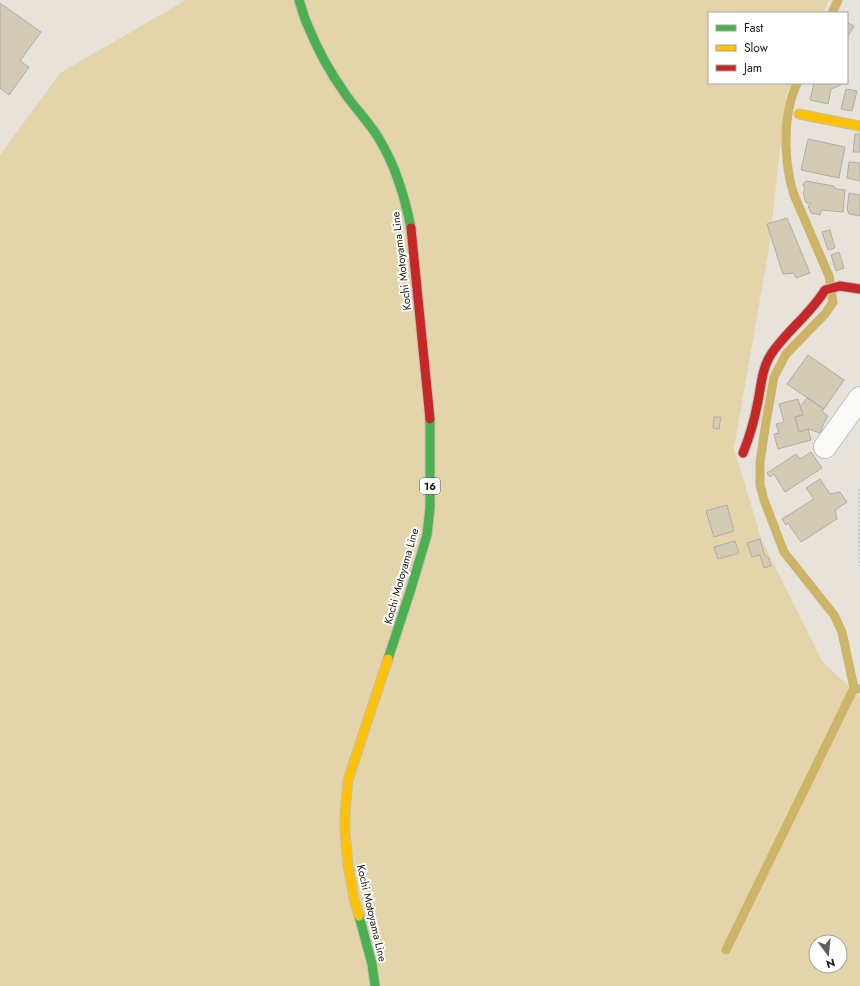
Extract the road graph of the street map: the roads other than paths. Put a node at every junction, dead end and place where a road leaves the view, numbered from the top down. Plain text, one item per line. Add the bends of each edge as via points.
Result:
1 (299, 0) edge
2 (799, 114) dead end
3 (860, 126) edge
4 (860, 289) edge
5 (860, 398) edge
6 (825, 447) dead end
7 (742, 452) dead end
8 (376, 986) edge

1 - 8 main road, Kochi Motoyama Line / 16 via 307,26 319,51 333,76 377,135 398,177 412,236 431,424 430,508 427,535 348,780 346,797 345,832 348,865
2 - 3 main road
4 - 7 main road via 840,286 825,290 820,300 770,356 763,370 751,432
5 - 6 street

